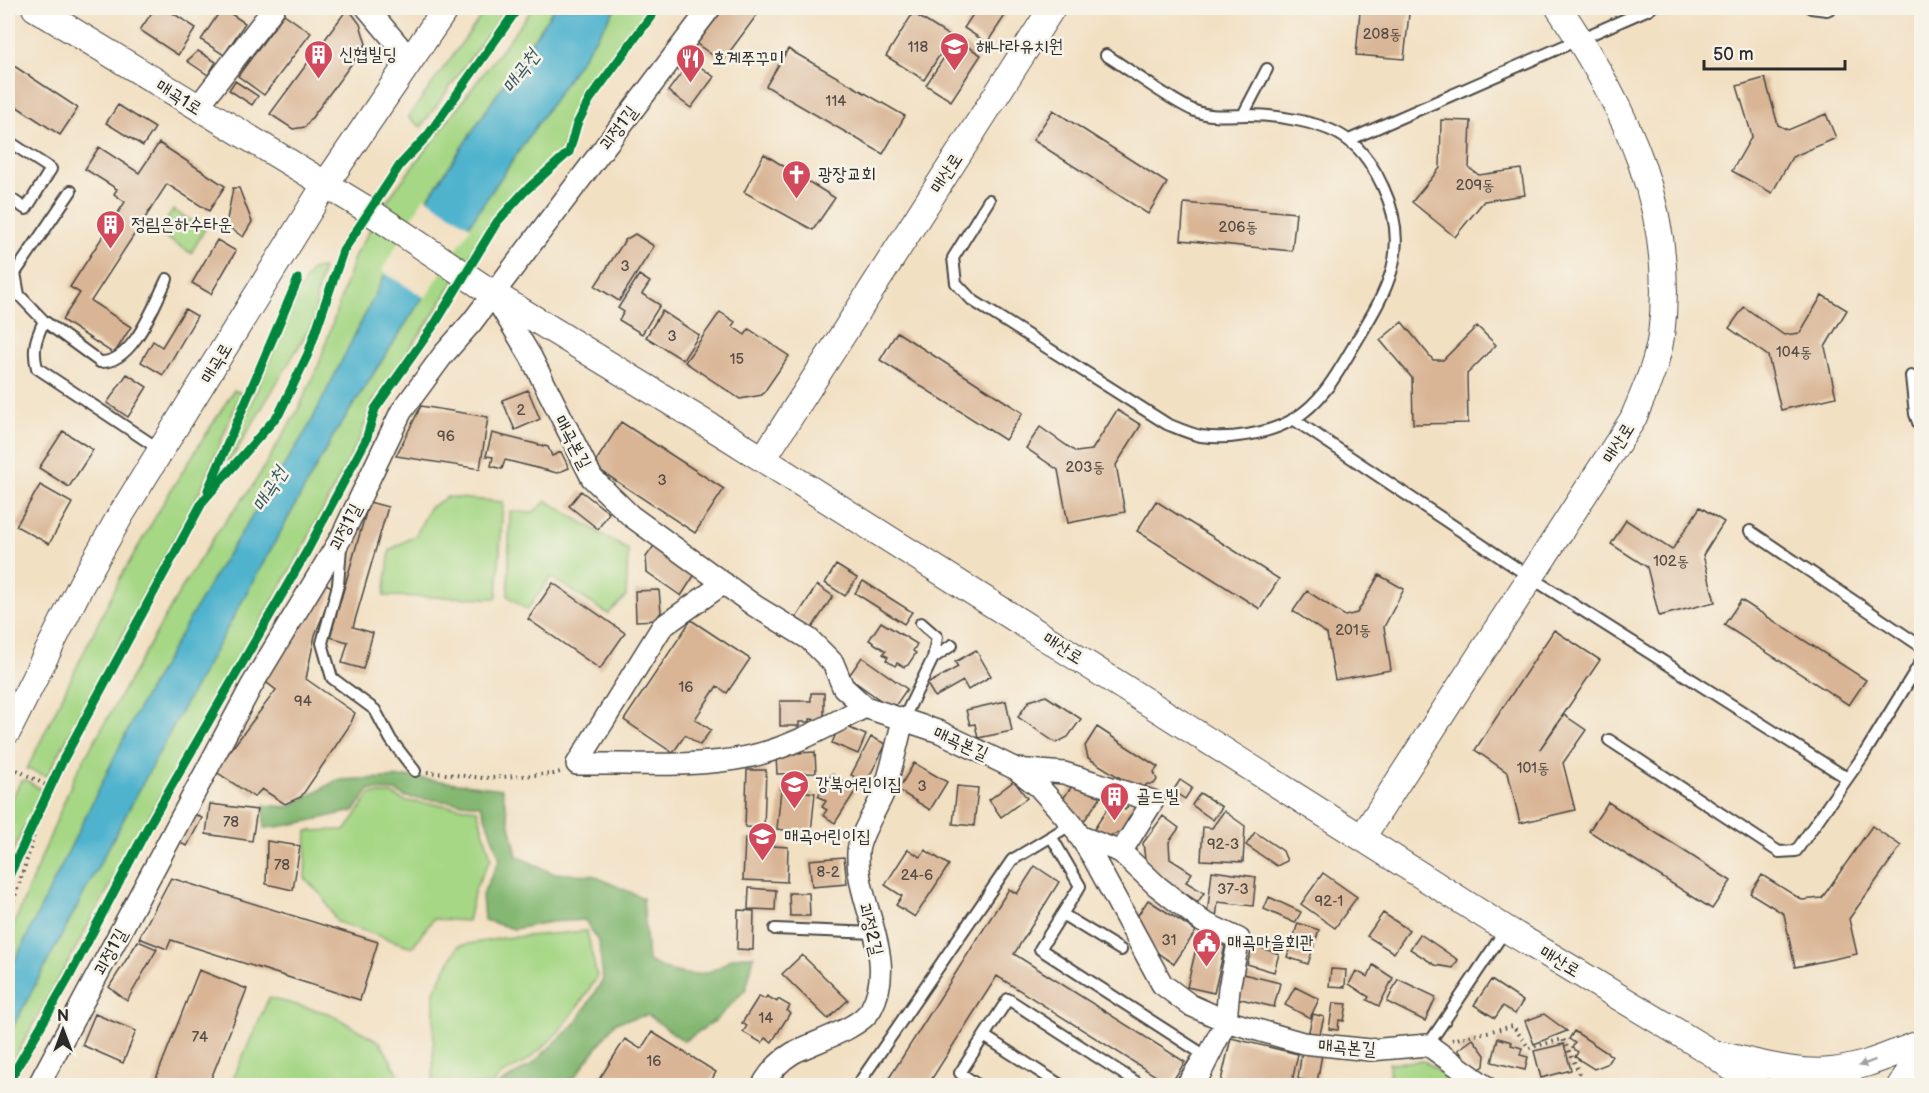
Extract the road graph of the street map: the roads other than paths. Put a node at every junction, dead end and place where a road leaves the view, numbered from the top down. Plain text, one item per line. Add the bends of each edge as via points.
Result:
1 (34, 8) edge
2 (274, 8) edge
3 (367, 8) edge
4 (446, 8) edge
5 (710, 8) edge
6 (1052, 8) edge
7 (1559, 8) edge
8 (1651, 8) edge
9 (1810, 8) edge
10 (1831, 8) edge
11 (1579, 38) junction
12 (1106, 55) dead end
13 (409, 58) junction
14 (1268, 69) dead end
15 (197, 108) junction
16 (1243, 115) junction
17 (1348, 140) junction
18 (8, 141) edge
19 (325, 185) junction
20 (71, 191) dead end
21 (8, 197) edge
22 (989, 200) dead end
23 (363, 207) joint
24 (167, 279) dead end
25 (492, 293) junction
26 (44, 321) junction
27 (1911, 376) dead end
28 (1293, 420) junction
29 (1922, 433) edge
30 (162, 452) junction
31 (763, 459) junction
32 (1749, 531) dead end
33 (341, 538) junction
34 (1530, 577) junction
35 (724, 583) junction
36 (921, 623) dead end
37 (952, 645) dead end
38 (1922, 647) edge
39 (933, 658) junction
40 (1922, 660) edge
41 (865, 707) junction
42 (903, 720) junction
43 (8, 731) edge
44 (1609, 740) dead end
45 (1016, 769) junction
46 (415, 771) road end
47 (1847, 778) junction
48 (1075, 830) junction
49 (1051, 836) junction
50 (1363, 836) junction
51 (1121, 852) junction
52 (1062, 914) junction
53 (775, 929) dead end
54 (1506, 929) junction
55 (875, 933) junction
56 (1121, 950) dead end
57 (1226, 1021) junction
58 (984, 1036) junction
59 (1922, 1043) edge
60 (1428, 1046) junction
61 (1922, 1052) edge
62 (1712, 1053) junction
63 (38, 1086) edge
64 (762, 1086) edge
65 (857, 1086) edge
66 (979, 1086) edge
67 (1062, 1086) edge
68 (1142, 1086) edge
69 (1180, 1086) edge
70 (1194, 1086) edge
71 (1485, 1086) edge
72 (1756, 1086) edge
73 (1900, 1086) edge

1 - 15 street, 매곡1로
2 - 15 street
3 - 13 street
4 - 13 street, 매곡로
5 - 25 street, 괴정1길
6 - 31 street, 매산로
7 - 11 street, 매산로
8 - 11 lane
9 - 10 lane
11 - 17 lane
11 - 34 street, 매산로 via 1615,102 1649,181 1661,233 1664,290 1660,338 1651,377 1633,418
12 - 16 lane via 1195,111 1218,117
13 - 19 street, 매곡로
14 - 16 lane
15 - 19 street, 매곡1로
16 - 17 lane via 1275,115 1311,124
17 - 28 lane via 1376,172 1391,204 1398,237 1396,262 1380,302 1326,391
18 - 21 lane via 51,169 26,209
19 - 23 street, 매곡1로
19 - 30 street, 매곡로
20 - 26 lane via 15,273 19,296
22 - 28 lane via 953,258 956,283 972,300 1167,424 1200,436 1232,437
23 - 25 street, 매산로
24 - 26 lane via 137,337 110,363 100,363
25 - 31 street, 매산로
25 - 33 street, 괴정1길 via 400,412
25 - 35 street, 매곡본길 via 531,357 592,478 632,516
26 - 30 lane via 35,341 33,355 37,368
27 - 29 lane via 1915,414
28 - 34 lane
30 - 43 street, 매곡로 via 81,585
31 - 50 street, 매산로
32 - 38 lane
33 - 46 lane via 338,585 322,643 332,678 375,710 391,740
33 - 63 street, 괴정1길 via 252,685
34 - 47 lane
34 - 50 street, 매산로
35 - 41 street, 매곡본길 via 809,639 833,663 843,687
35 - 41 street via 662,627 577,764 680,763 748,757 808,736
36 - 39 lane via 937,637
37 - 39 lane
39 - 42 lane
40 - 47 lane
41 - 42 street, 매곡본길
42 - 45 street, 매곡본길 via 940,732
42 - 55 street, 괴정2길 via 884,791 858,851 862,893
44 - 47 lane via 1779,852 1796,850
45 - 48 street, 매곡본길 via 1039,787
45 - 51 street via 1064,772 1153,801
48 - 49 lane
48 - 51 street
48 - 57 street, 매곡본길 via 1162,984 1190,1005
49 - 52 lane via 1080,886
49 - 65 lane via 1012,860
50 - 54 street, 매산로
51 - 57 street via 1203,922 1239,939
52 - 56 lane
52 - 69 lane via 1040,949 1202,1053
53 - 55 lane
54 - 60 lane
54 - 62 street, 매산로
55 - 64 street, 괴정2길 via 880,981 871,1010 846,1030 792,1054 773,1068
57 - 60 street, 매곡본길 via 1303,1043 1370,1050
57 - 70 street
58 - 66 lane via 960,1073
58 - 67 lane
58 - 68 lane via 1008,999
59 -> 62 street via 1855,1067 1830,1071 1797,1070
60 - 71 street
61 - 73 street
62 - 72 street, 매산로

